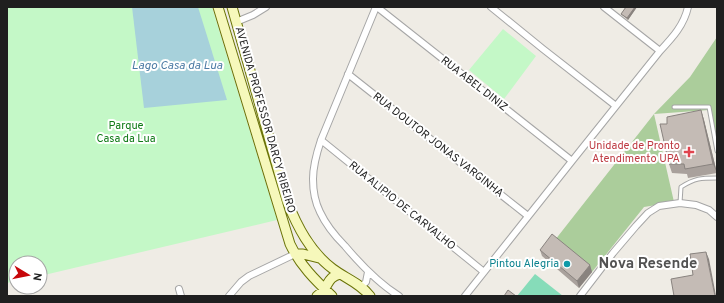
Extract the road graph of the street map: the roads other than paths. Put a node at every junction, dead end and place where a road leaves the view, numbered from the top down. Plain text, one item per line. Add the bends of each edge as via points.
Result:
1 (218, 7) edge
2 (232, 7) edge
3 (266, 7) edge
4 (376, 7) edge
5 (491, 7) edge
6 (604, 7) edge
7 (688, 7) edge
8 (236, 22) junction
9 (660, 51) junction
10 (348, 74) junction
11 (616, 106) junction
12 (674, 107) dead end
13 (321, 140) junction
14 (717, 151) edge
15 (572, 160) junction
16 (717, 178) edge
17 (680, 202) junction
18 (528, 216) junction
19 (717, 217) edge
20 (295, 254) junction
21 (319, 258) junction
22 (368, 272) junction
23 (484, 272) junction
24 (340, 274) junction
25 (361, 287) junction
26 (179, 289) dead end
27 (324, 289) junction
28 (390, 290) junction
29 (181, 296) edge
30 (229, 296) edge
31 (317, 296) edge
32 (332, 296) edge
33 (370, 296) edge
34 (386, 296) edge
35 (399, 296) edge
36 (464, 296) edge
37 (580, 296) edge

1 - 20 main road, AVENIDA PROFESSOR DARCY RIBEIRO via 276,200
2 - 8 main road, AVENIDA PROFESSOR DARCY RIBEIRO
3 - 8 street
4 - 10 street
4 - 15 street, RUA ABEL DINIZ
5 - 11 street
6 - 9 street
7 - 9 street via 682,24
8 - 21 main road, AVENIDA PROFESSOR DARCY RIBEIRO via 287,201 297,224
9 - 11 street
10 - 13 street
10 - 18 street, RUA DOUTOR JONAS VARGINHA
11 - 15 street
12 - 14 lane via 709,107
13 - 22 street via 313,178 319,211 330,230
13 - 23 street, RUA ALIPIO DE CARVALHO
15 - 18 street
16 - 17 lane via 702,178 681,187
17 - 19 street via 709,210
17 - 37 street via 659,206 648,213
18 - 23 street
20 - 21 main road
20 - 27 main road, AVENIDA PROFESSOR DARCY RIBEIRO
20 - 30 street via 249,276
21 - 24 main road, AVENIDA PROFESSOR DARCY RIBEIRO
22 - 25 street via 366,282
22 - 28 street
23 - 36 street
24 - 25 main road, AVENIDA PROFESSOR DARCY RIBEIRO
24 - 27 main road via 331,278
25 - 33 main road, AVENIDA PROFESSOR DARCY RIBEIRO
26 - 29 street
27 - 31 main road
27 - 32 main road, AVENIDA PROFESSOR DARCY RIBEIRO
28 - 34 street
28 - 35 street

